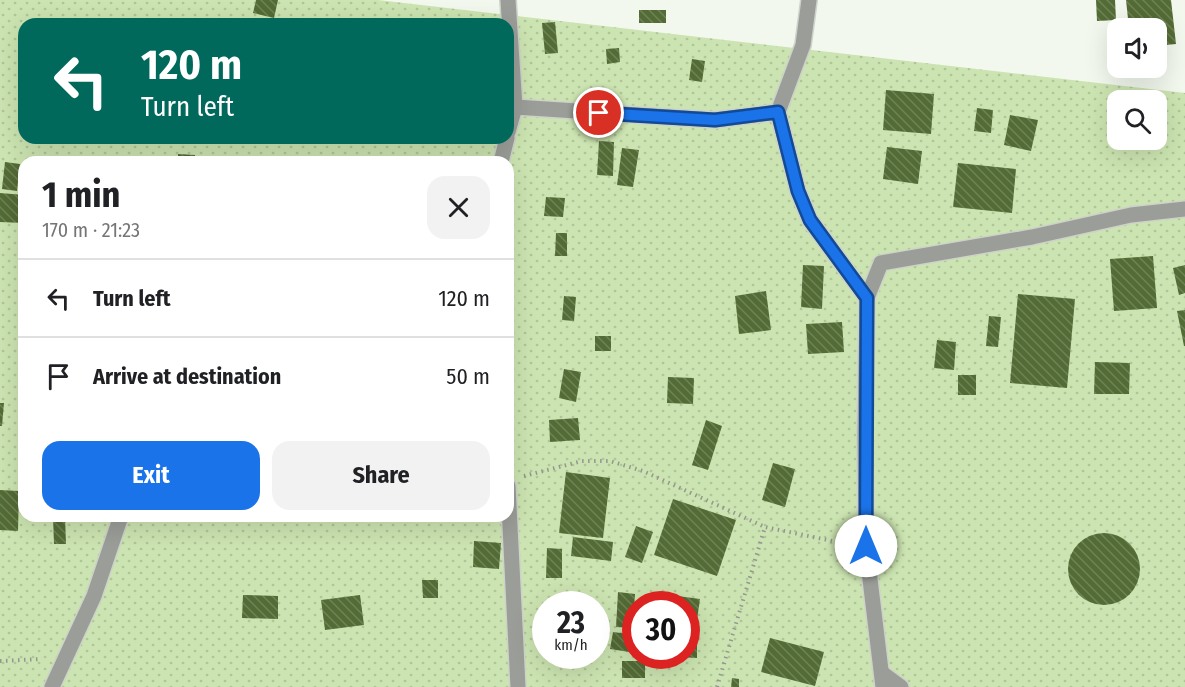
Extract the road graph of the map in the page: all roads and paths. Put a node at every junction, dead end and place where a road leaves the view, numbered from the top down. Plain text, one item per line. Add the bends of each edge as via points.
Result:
1 (508, 0) edge
2 (809, 0) edge
3 (509, 18) edge
4 (514, 92) edge
5 (515, 107) junction
6 (514, 111) edge
7 (778, 112) junction
8 (1185, 209) edge
9 (867, 298) junction
10 (514, 482) edge
11 (119, 522) edge
12 (765, 527) junction
13 (866, 546) junction
14 (64, 658) junction
15 (0, 661) edge
16 (883, 680) edge
17 (52, 687) edge
18 (518, 687) edge
19 (717, 687) edge
20 (901, 687) edge

1 - 3 street
2 - 7 street via 803,45
4 - 5 street
5 - 6 street
5 - 7 street via 715,120
7 - 9 street via 798,191 810,220
8 - 9 street via 1131,215 881,263
9 - 13 street
10 - 12 path via 582,461 610,461 643,471
10 - 18 street
11 - 14 street via 94,596
12 - 13 path
12 - 19 path
13 - 16 street
14 - 15 path
14 - 17 street
16 - 20 street

